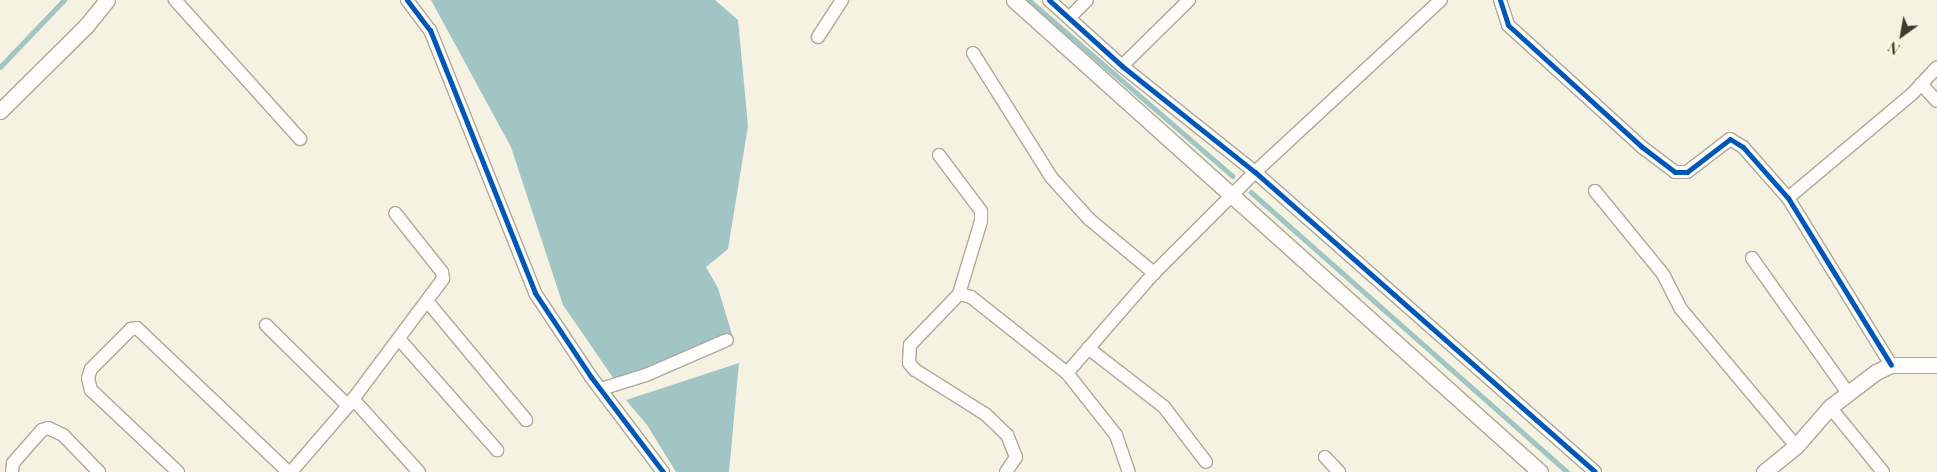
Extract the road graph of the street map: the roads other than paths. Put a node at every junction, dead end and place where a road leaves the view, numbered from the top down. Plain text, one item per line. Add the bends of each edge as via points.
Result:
1 (107, 0) edge
2 (175, 0) edge
3 (407, 0) edge
4 (842, 0) edge
5 (1014, 0) edge
6 (1049, 0) edge
7 (1087, 0) edge
8 (1189, 0) edge
9 (1441, 0) edge
10 (1500, 0) edge
11 (1069, 18) junction
12 (818, 37) dead end
13 (973, 52) dead end
14 (1122, 66) junction
15 (1937, 67) edge
16 (1921, 84) junction
17 (1937, 101) edge
18 (0, 111) edge
19 (300, 139) dead end
20 (939, 155) dead end
21 (1255, 172) junction
22 (1596, 190) dead end
23 (1232, 195) junction
24 (1788, 198) junction
25 (395, 213) dead end
26 (1752, 258) dead end
27 (1154, 273) junction
28 (960, 294) junction
29 (427, 301) junction
30 (266, 325) dead end
31 (400, 340) junction
32 (727, 340) dead end
33 (1088, 348) junction
34 (1891, 365) junction
35 (1937, 365) edge
36 (1067, 373) junction
37 (601, 389) junction
38 (1848, 393) junction
39 (350, 403) junction
40 (1830, 407) junction
41 (526, 420) dead end
42 (1796, 446) junction
43 (497, 450) dead end
44 (1325, 457) dead end
45 (1206, 462) dead end
46 (12, 472) edge
47 (99, 472) edge
48 (178, 472) edge
49 (290, 472) edge
50 (419, 472) edge
51 (663, 472) edge
52 (1006, 472) edge
53 (1129, 472) edge
54 (1338, 472) edge
55 (1540, 472) edge
56 (1595, 472) edge
57 (1764, 472) edge
58 (1883, 472) edge

1 - 18 street via 86,26
2 - 19 street
3 - 37 street via 430,30 535,293
4 - 12 street
5 - 23 street
6 - 11 street
7 - 11 street
8 - 14 street
9 - 21 street
10 - 24 street via 1508,25 1642,147 1675,172 1687,172 1730,139 1743,147
11 - 14 street
13 - 27 street via 1051,177 1089,219
14 - 21 street
15 - 16 street
16 - 17 street
16 - 24 street
20 - 28 street via 981,211
21 - 23 street
21 - 56 street
22 - 42 street via 1663,274 1681,309
23 - 27 street
23 - 55 street
24 - 34 street
25 - 29 street via 442,272 440,285
26 - 38 street
27 - 33 street
28 - 36 street via 971,297
28 - 52 street via 910,345 909,363 985,414 1007,435 1016,457
29 - 31 street
29 - 41 street
30 - 39 street
31 - 39 street
31 - 43 street
32 - 37 street via 646,375
33 - 36 street
33 - 45 street via 1164,407
34 - 35 street
34 - 38 street
36 - 53 street via 1116,435
37 - 51 street
38 - 40 street
39 - 49 street
39 - 50 street
40 - 42 street
40 - 58 street
42 - 57 street
44 - 54 street
46 - 47 street via 13,463 42,430 48,428 63,435
48 - 49 street via 92,390 88,378 91,369 131,329 137,328

